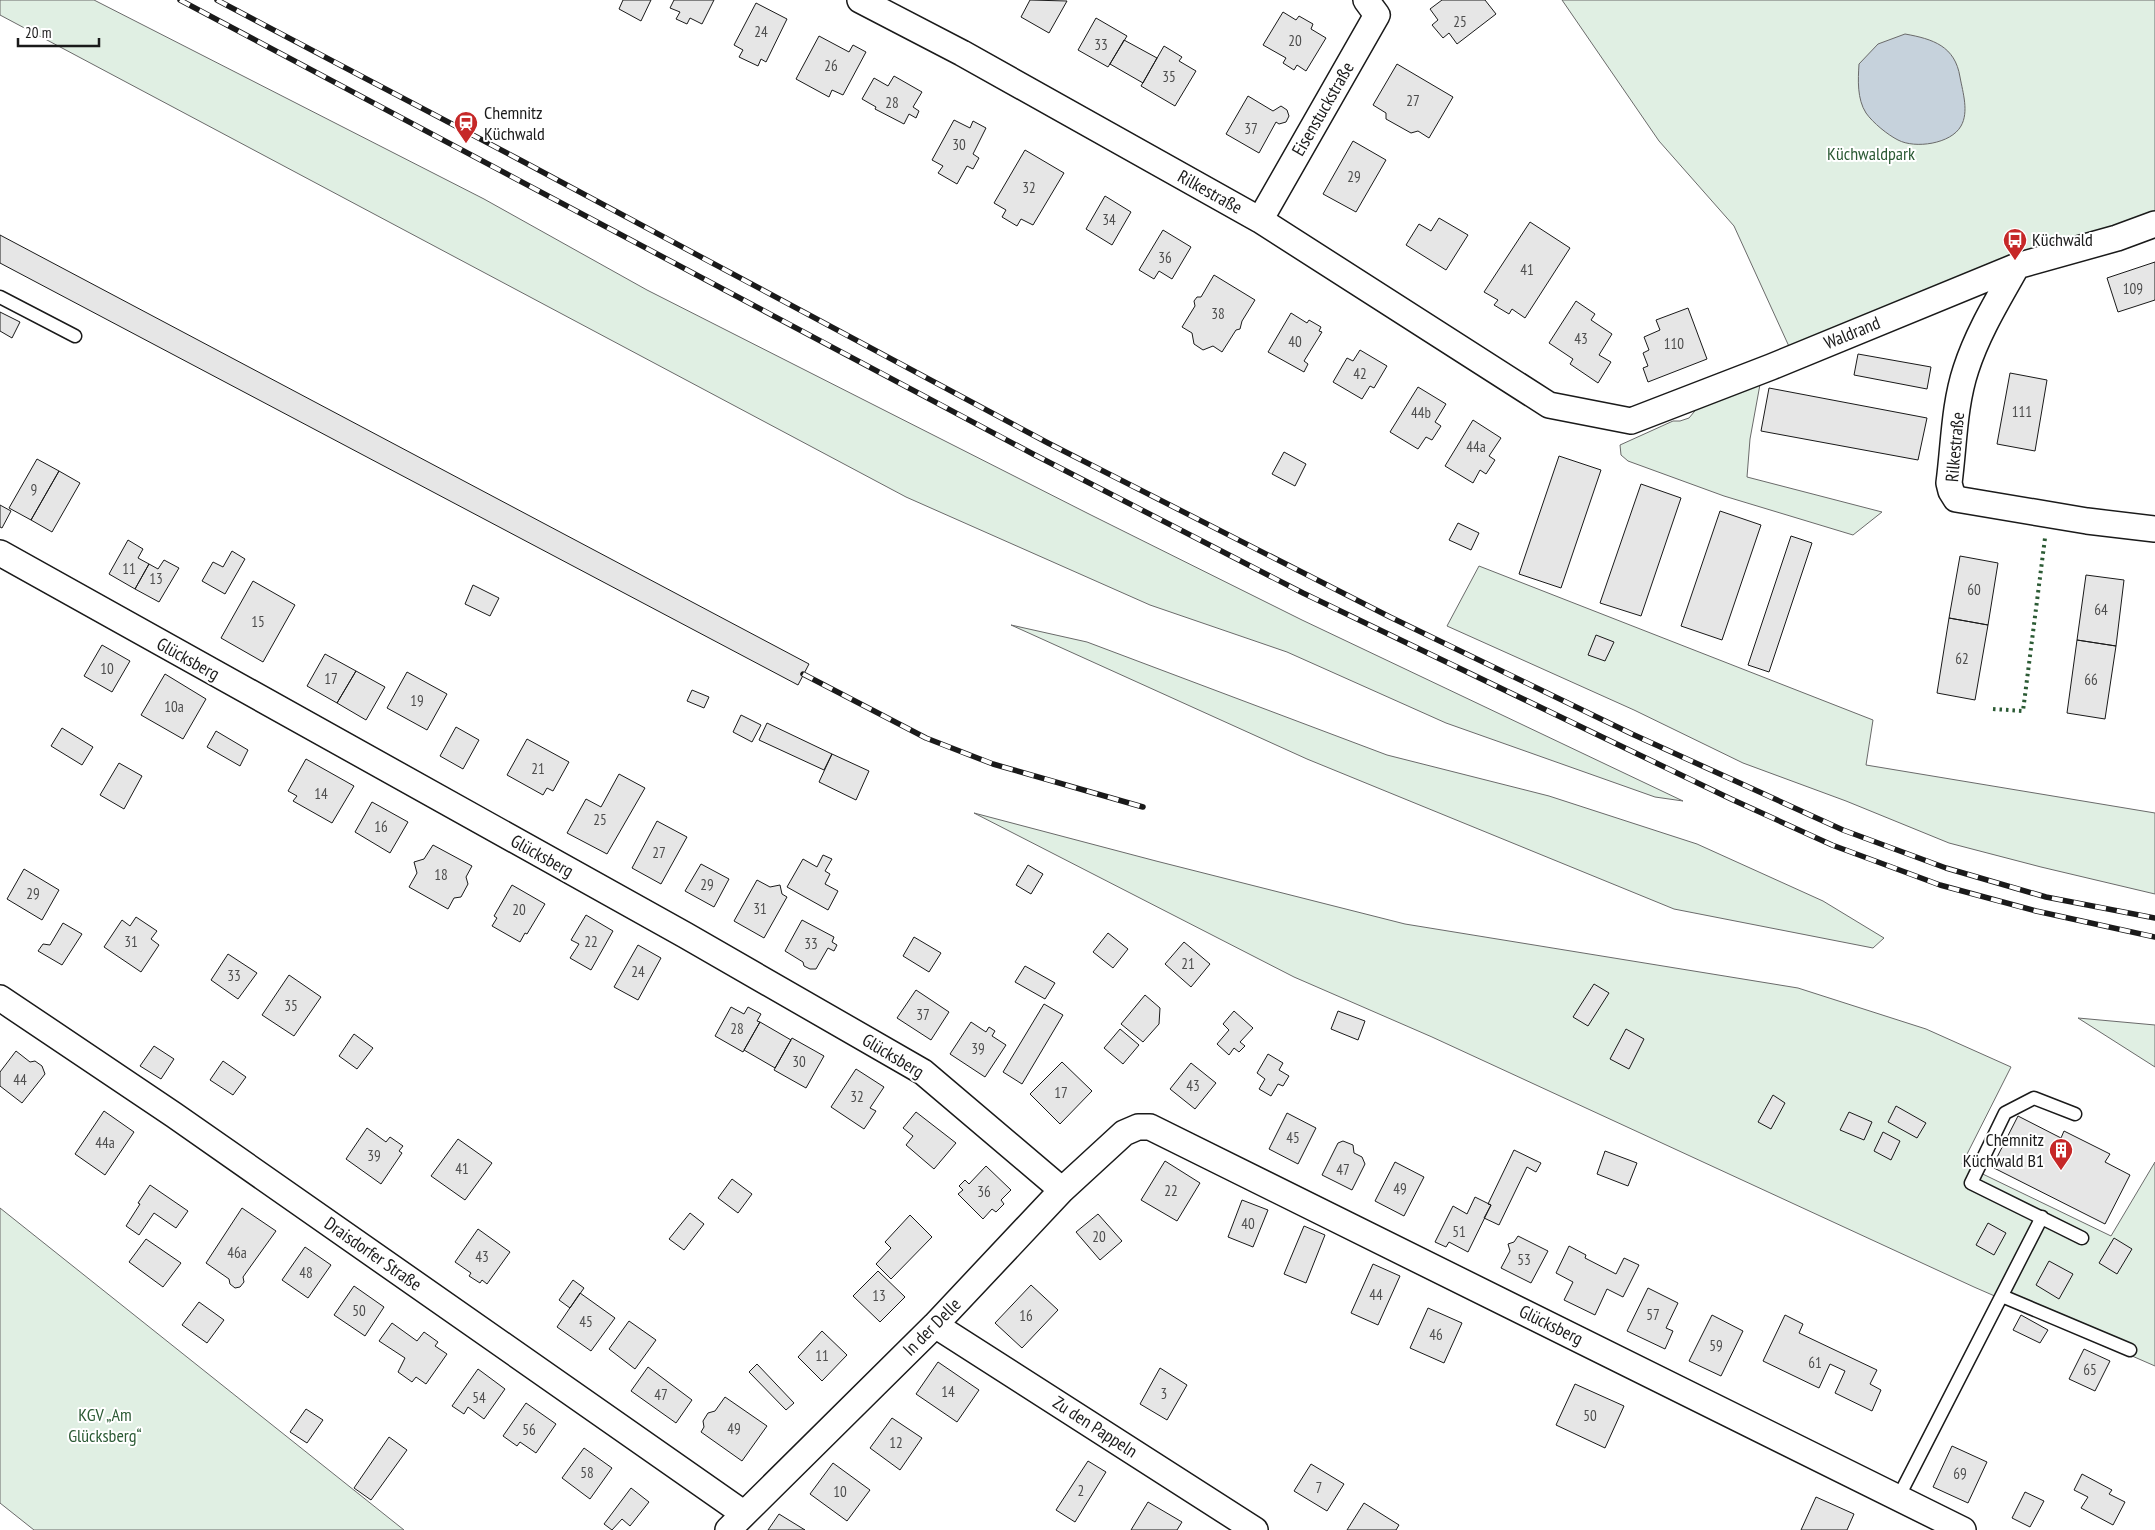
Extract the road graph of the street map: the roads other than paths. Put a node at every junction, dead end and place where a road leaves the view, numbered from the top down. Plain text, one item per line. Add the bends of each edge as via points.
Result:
1 (860, 0) edge
2 (1366, 0) edge
3 (1260, 220) junction
4 (2155, 224) edge
5 (2016, 266) junction
6 (0, 297) edge
7 (75, 336) dead end
8 (1549, 405) joint
9 (2155, 529) edge
10 (0, 553) edge
11 (0, 998) edge
12 (2076, 1114) dead end
13 (1138, 1127) joint
14 (1062, 1190) junction
15 (2042, 1218) junction
16 (2082, 1238) dead end
17 (2002, 1296) junction
18 (935, 1325) junction
19 (2130, 1350) dead end
20 (1898, 1498) junction
21 (735, 1522) edge
22 (1255, 1530) edge
23 (1963, 1530) edge

1 - 3 street, Rilkestraße via 962,53
2 - 3 street, Eisenstuckstraße via 1377,15
3 - 8 street, Rilkestraße
4 - 5 street, Waldrand
5 - 8 street, Waldrand via 1631,421
5 - 9 street, Rilkestraße via 1977,338 1965,371 1958,405 1949,483 1951,491 1956,498 2087,521
6 - 7 lane
10 - 14 street, Glücksberg via 685,935 923,1072
11 - 21 street, Draisdorfer Straße via 174,1115
12 - 15 lane via 2034,1098 2005,1113 1971,1183
13 - 14 street, In der Delle via 1124,1133
13 - 20 street, Glücksberg via 1150,1126
14 - 18 street, In der Delle
15 - 16 lane
15 - 17 lane
17 - 19 lane
17 - 20 lane
18 - 21 street, In der Delle
18 - 22 street, Zu den Pappeln
20 - 23 street, Glücksberg

